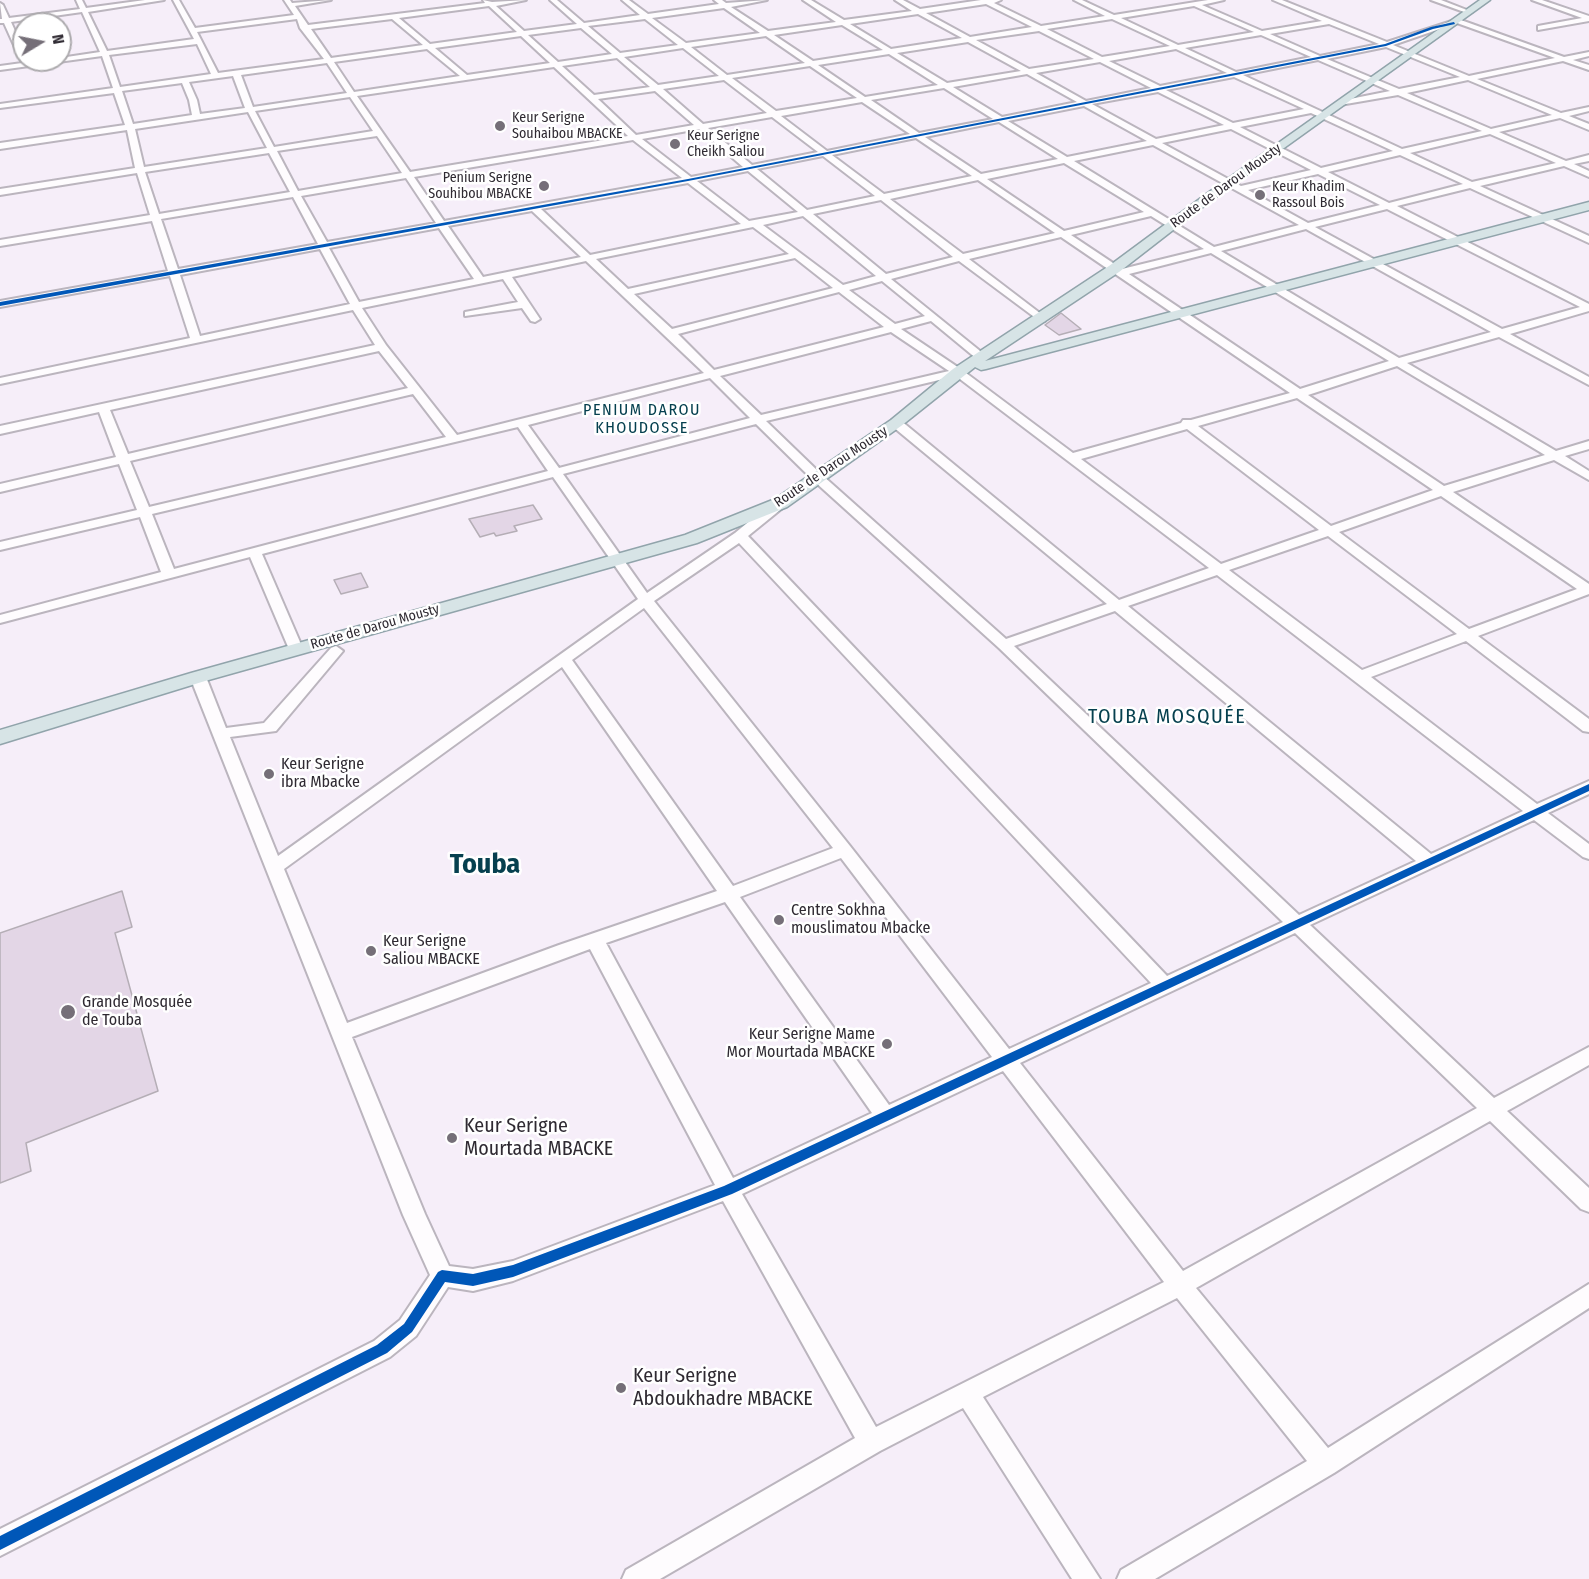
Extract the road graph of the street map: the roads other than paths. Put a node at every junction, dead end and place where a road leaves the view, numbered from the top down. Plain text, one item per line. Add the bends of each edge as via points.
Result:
1 (80, 0) edge
2 (156, 0) edge
3 (176, 0) edge
4 (328, 0) edge
5 (523, 0) edge
6 (553, 0) edge
7 (626, 0) edge
8 (764, 0) edge
9 (806, 0) edge
10 (898, 0) edge
11 (998, 0) edge
12 (1077, 0) edge
13 (1185, 0) edge
14 (1221, 0) edge
15 (1276, 0) edge
16 (1434, 0) edge
17 (1486, 0) edge
18 (1535, 0) edge
19 (985, 1) edge
20 (489, 2) edge
21 (288, 3) edge
22 (721, 3) edge
23 (1194, 4) junction
24 (0, 5) edge
25 (85, 10) junction
26 (919, 12) junction
27 (393, 16) junction
28 (647, 16) junction
29 (297, 17) junction
30 (1112, 17) junction
31 (1589, 18) edge
32 (1460, 19) junction
33 (2, 20) edge
34 (1329, 22) junction
35 (841, 23) junction
36 (581, 25) junction
37 (304, 28) junction
38 (1038, 28) junction
39 (1541, 28) dead end
40 (193, 30) junction
41 (1262, 33) junction
42 (521, 34) junction
43 (767, 34) junction
44 (12, 38) edge
45 (968, 39) junction
46 (200, 41) junction
47 (687, 45) junction
48 (1386, 45) junction
49 (426, 47) junction
50 (1178, 47) junction
51 (889, 51) junction
52 (105, 54) junction
53 (1589, 54) edge
54 (1411, 55) junction
55 (617, 56) junction
56 (72, 58) edge
57 (1320, 58) junction
58 (1565, 59) junction
59 (1101, 60) junction
60 (327, 61) junction
61 (556, 64) junction
62 (811, 64) junction
63 (1589, 68) edge
64 (1028, 72) junction
65 (236, 73) junction
66 (1235, 74) junction
67 (215, 75) junction
68 (726, 77) junction
69 (466, 78) junction
70 (1468, 78) junction
71 (184, 80) junction
72 (1373, 81) junction
73 (947, 85) junction
74 (656, 88) junction
75 (1158, 89) junction
76 (116, 90) junction
77 (1399, 92) junction
78 (350, 95) junction
79 (592, 98) junction
80 (863, 99) junction
81 (1084, 103) junction
82 (1342, 103) junction
83 (0, 106) edge
84 (250, 109) junction
85 (1589, 109) edge
86 (1318, 113) junction
87 (774, 114) junction
88 (1562, 116) junction
89 (196, 117) junction
90 (1001, 120) junction
91 (701, 126) junction
92 (1232, 126) junction
93 (130, 127) junction
94 (1589, 127) edge
95 (1491, 132) junction
96 (378, 134) junction
97 (917, 136) junction
98 (634, 137) junction
99 (1154, 142) junction
100 (0, 146) edge
101 (1277, 149) junction
102 (272, 150) junction
103 (1402, 152) junction
104 (823, 154) junction
105 (1589, 158) edge
106 (1065, 160) junction
107 (1565, 163) junction
108 (750, 168) junction
109 (140, 169) junction
110 (1319, 171) junction
111 (1589, 174) edge
112 (407, 175) junction
113 (978, 177) junction
114 (688, 180) junction
115 (1471, 185) junction
116 (1235, 186) junction
117 (0, 192) edge
118 (297, 194) junction
119 (882, 196) junction
120 (1389, 206) junction
121 (1589, 206) edge
122 (534, 208) junction
123 (804, 212) junction
124 (1152, 213) junction
125 (155, 218) junction
126 (1542, 218) junction
127 (750, 223) junction
128 (442, 224) junction
129 (1173, 224) junction
130 (1307, 226) junction
131 (1062, 233) junction
132 (1456, 240) junction
133 (1589, 240) edge
134 (0, 243) edge
135 (325, 246) junction
136 (1214, 250) junction
137 (796, 255) junction
138 (963, 257) junction
139 (588, 258) junction
140 (1372, 262) junction
141 (1117, 271) junction
142 (173, 272) junction
143 (506, 276) junction
144 (884, 277) junction
145 (481, 281) junction
146 (1276, 289) junction
147 (841, 290) junction
148 (624, 293) junction
149 (0, 304) edge
150 (526, 304) junction
151 (357, 308) junction
152 (1589, 308) edge
153 (1180, 313) junction
154 (469, 314) dead end
155 (930, 318) junction
156 (535, 319) dead end
157 (1041, 319) junction
158 (893, 328) junction
159 (669, 333) junction
160 (1499, 333) junction
161 (196, 340) junction
162 (382, 347) junction
163 (981, 357) junction
164 (1397, 362) junction
165 (957, 372) junction
166 (711, 376) junction
167 (0, 381) edge
168 (1589, 382) edge
169 (415, 390) junction
170 (1298, 393) junction
171 (103, 407) junction
172 (759, 418) junction
173 (521, 423) junction
174 (896, 423) junction
175 (1187, 423) junction
176 (0, 430) edge
177 (453, 438) junction
178 (1589, 445) edge
179 (1556, 457) junction
180 (1070, 458) junction
181 (124, 460) junction
182 (555, 472) junction
183 (1589, 476) edge
184 (818, 478) junction
185 (0, 488) edge
186 (1442, 491) junction
187 (781, 502) junction
188 (144, 511) junction
189 (1329, 531) junction
190 (740, 536) junction
191 (0, 546) edge
192 (254, 552) junction
193 (617, 558) junction
194 (1218, 570) junction
195 (169, 574) junction
196 (1589, 590) edge
197 (646, 601) junction
198 (1117, 605) junction
199 (0, 619) edge
200 (1464, 635) junction
201 (1004, 645) junction
202 (296, 649) junction
203 (336, 651) dead end
204 (563, 658) junction
205 (1360, 676) junction
206 (198, 677) junction
207 (1589, 727) edge
208 (221, 734) junction
209 (0, 737) edge
210 (1589, 787) edge
211 (1534, 812) junction
212 (844, 850) junction
213 (1589, 854) edge
214 (1429, 862) junction
215 (275, 867) junction
216 (729, 894) junction
217 (1298, 925) junction
218 (596, 940) junction
219 (1166, 986) junction
220 (341, 1033) junction
221 (1589, 1055) edge
222 (1007, 1059) junction
223 (1492, 1109) junction
224 (885, 1116) junction
225 (728, 1190) junction
226 (1589, 1202) edge
227 (442, 1276) junction
228 (1180, 1285) junction
229 (1589, 1295) edge
230 (966, 1392) junction
231 (871, 1442) junction
232 (1324, 1464) junction
233 (0, 1543) edge
234 (635, 1579) edge
235 (1087, 1579) edge
236 (1130, 1579) edge

1 - 25 street
2 - 25 street
3 - 40 street
4 - 21 street
5 - 20 street
6 - 36 street
7 - 28 street
8 - 22 street
9 - 35 street
10 - 26 street
11 - 19 street
12 - 30 street
13 - 23 street
14 - 23 street
15 - 34 street
16 - 32 street
17 - 32 main road, Route de Darou Mousty
18 - 31 street
19 - 26 street
19 - 38 street
20 - 27 street
20 - 42 street
21 - 29 street
22 - 28 street
22 - 43 street
23 - 30 street
23 - 41 street
24 - 33 street
25 - 33 street
25 - 52 street
26 - 35 street
26 - 45 street
27 - 37 street
27 - 49 street
28 - 36 street
28 - 47 street
29 - 37 street
29 - 40 street
30 - 38 street
30 - 50 street
31 - 39 street
32 - 48 street
32 - 54 main road, Route de Darou Mousty
32 - 58 street
33 - 44 street
34 - 41 street
34 - 48 street
35 - 43 street
35 - 51 street
36 - 42 street
36 - 55 street
37 - 60 street
38 - 45 street
38 - 59 street
40 - 46 street
41 - 50 street
41 - 57 street
42 - 49 street
42 - 61 street
43 - 47 street
43 - 62 street
45 - 51 street
45 - 64 street
46 - 52 street
46 - 67 street
47 - 55 street
47 - 68 street
48 - 54 street
48 - 57 street
49 - 60 street
49 - 69 street
50 - 59 street
50 - 66 street
51 - 62 street
51 - 73 street
52 - 56 street
52 - 76 street
53 - 58 street
54 - 70 street
54 - 72 main road, Route de Darou Mousty
55 - 61 street
55 - 74 street
57 - 66 street
57 - 72 street
58 - 63 street
58 - 70 street
59 - 64 street
59 - 75 street
60 - 65 street
60 - 78 street
61 - 69 street
61 - 79 street
62 - 68 street
62 - 80 street
64 - 73 street
64 - 81 street
65 - 67 street
65 - 84 street
66 - 75 street
66 - 86 street
67 - 71 street
68 - 74 street
68 - 87 street
69 - 78 street
70 - 77 street
70 - 88 street
71 - 76 street
71 - 89 street
72 - 77 street
72 - 82 main road, Route de Darou Mousty
73 - 80 street
73 - 90 street
74 - 79 street
74 - 91 street
75 - 81 street
75 - 92 street
76 - 83 street
76 - 93 street
77 - 82 street
77 - 95 street
78 - 84 street
78 - 96 street
79 - 98 street
80 - 87 street
80 - 97 street
81 - 90 street
81 - 99 street
82 - 86 main road, Route de Darou Mousty
84 - 89 street
84 - 102 street
85 - 88 street
86 - 92 street
86 - 101 main road, Route de Darou Mousty
86 - 103 street
87 - 91 street
87 - 104 street
88 - 94 street
88 - 95 street
89 - 93 street
90 - 97 street
90 - 106 street
91 - 98 street
91 - 108 street
92 - 99 street
92 - 101 street
93 - 100 street
93 - 109 street
95 - 103 street
95 - 107 street
96 - 102 street
96 - 112 street
97 - 104 street
97 - 113 street
98 - 112 street
98 - 114 street
99 - 106 street
99 - 116 street
101 - 110 street
101 - 116 main road, Route de Darou Mousty
102 - 109 street
102 - 118 street
103 - 110 street
103 - 115 street
104 - 108 street
104 - 119 street
105 - 107 street
106 - 113 street
106 - 124 street
107 - 111 street
107 - 115 street
108 - 114 street
108 - 123 street
109 - 117 street
109 - 125 street
110 - 116 street
110 - 120 street
112 - 118 street
112 - 128 street
113 - 119 street
113 - 131 street
114 - 122 street
114 - 127 street
115 - 120 street
115 - 126 street
116 - 129 main road, Route de Darou Mousty
116 - 130 street
118 - 125 street
118 - 135 street
119 - 123 street
119 - 138 street
120 - 130 street
120 - 132 street
121 - 126 main road
122 - 128 street
122 - 139 street
123 - 127 street
123 - 144 street
124 - 129 street
124 - 131 street
125 - 134 street
125 - 142 street
126 - 132 main road
126 - 133 street
127 - 137 street
127 - 139 street
128 - 135 street
128 - 145 street
129 - 136 street
129 - 141 main road, Route de Darou Mousty
130 - 136 street
130 - 140 street
131 - 138 street
131 - 141 street
132 - 140 main road
132 - 152 street
135 - 142 street
135 - 151 street
136 - 141 street
136 - 146 street
137 - 147 street
137 - 148 street
138 - 144 street
138 - 157 street
139 - 143 street
139 - 148 street
140 - 146 main road
140 - 160 street
141 - 153 street
141 - 157 main road, Route de Darou Mousty
142 - 149 street
142 - 161 street
143 - 145 street
143 - 150 street
144 - 147 street
144 - 155 street
145 - 151 street
146 - 153 main road
146 - 164 street
147 - 158 street
147 - 159 street
148 - 159 street
150 - 154 street
150 - 156 street
151 - 161 street
151 - 162 street
152 - 160 street
153 - 165 main road
153 - 170 street
155 - 158 street
155 - 163 street
157 - 163 main road, Route de Darou Mousty
158 - 165 street
158 - 166 street
159 - 166 street
160 - 164 street
160 - 168 street
161 - 167 street
162 - 169 street
162 - 171 street
163 - 165 main road, Route de Darou Mousty
164 - 170 street
164 - 179 street
165 - 172 street
165 - 174 main road, Route de Darou Mousty
165 - 180 street
166 - 172 street
166 - 173 street
169 - 177 street
169 - 181 street
170 - 175 street
170 - 186 street
171 - 176 street
171 - 181 street
172 - 182 street
172 - 184 street
173 - 177 street
173 - 182 street
174 - 184 main road, Route de Darou Mousty
174 - 198 street
175 - 180 street
175 - 189 street
177 - 188 street
178 - 179 street
179 - 183 street
179 - 186 street
180 - 194 street
181 - 185 street
181 - 188 street
182 - 192 street
182 - 193 street
184 - 187 main road, Route de Darou Mousty
184 - 201 street
186 - 189 street
186 - 196 street
187 - 190 street
187 - 193 main road, Route de Darou Mousty via 691,539
188 - 191 street
188 - 195 street
189 - 194 street
189 - 200 street
190 - 197 street
190 - 219 street
192 - 195 street
192 - 202 street
193 - 197 street
193 - 202 main road, Route de Darou Mousty
194 - 198 street
194 - 205 street
195 - 199 street
196 - 200 street
197 - 204 street
197 - 212 street
198 - 201 street
198 - 214 street
200 - 205 street
200 - 207 street
201 - 217 street
202 - 206 main road, Route de Darou Mousty
203 - 208 street via 270,728
204 - 215 street
204 - 216 street
205 - 211 street
206 - 208 street
206 - 209 main road, Route de Darou Mousty
208 - 215 street
210 - 211 street
211 - 213 street
211 - 214 street
212 - 216 street
212 - 222 street
214 - 217 street
215 - 220 street
216 - 218 street
216 - 224 street
217 - 219 street
217 - 223 street
218 - 220 street
218 - 225 street
219 - 222 street
220 - 227 street
221 - 223 street
222 - 224 street
222 - 228 street
223 - 226 street
223 - 228 street
224 - 225 street
225 - 227 street via 513,1271 474,1280
225 - 231 street
227 - 233 street via 408,1328 382,1349
228 - 230 street
228 - 232 street
229 - 232 street
230 - 231 street
230 - 235 street
231 - 234 street
232 - 236 street

